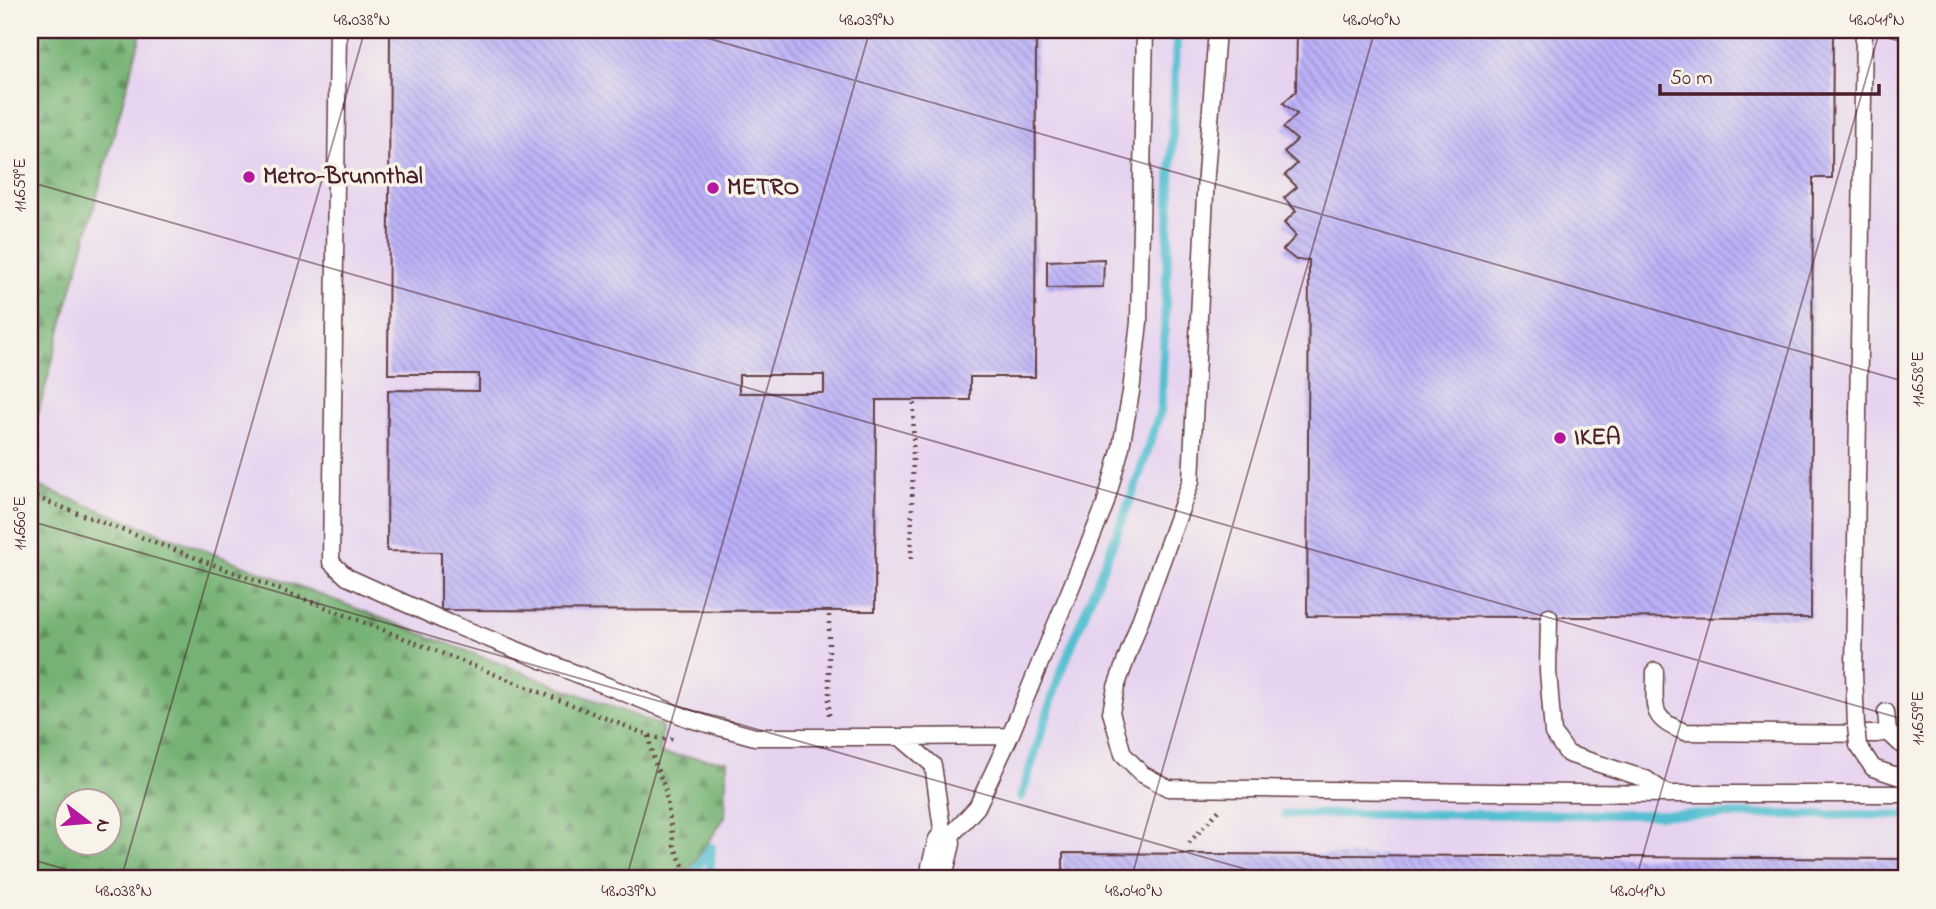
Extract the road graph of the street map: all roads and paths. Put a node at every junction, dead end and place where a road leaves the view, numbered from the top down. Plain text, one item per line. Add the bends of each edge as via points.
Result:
1 (338, 30) edge
2 (1145, 30) edge
3 (1217, 30) edge
4 (1864, 30) edge
5 (914, 400) dead end
6 (30, 495) edge
7 (911, 559) dead end
8 (829, 611) dead end
9 (1549, 617) dead end
10 (1655, 671) dead end
11 (1886, 712) dead end
12 (1888, 732) junction
13 (648, 735) junction
14 (1010, 736) junction
15 (829, 737) junction
16 (900, 737) junction
17 (661, 739) dead end
18 (1906, 749) edge
19 (1906, 779) edge
20 (1238, 789) junction
21 (1667, 794) junction
22 (1906, 794) edge
23 (944, 843) junction
24 (1189, 843) dead end
25 (677, 879) edge
26 (938, 879) edge

1 - 15 lane via 331,562 347,577 449,623 690,719 755,737
2 - 14 lane via 1139,321 1121,447 1104,505
3 - 20 lane via 1191,481 1132,640 1111,712 1124,754 1142,774 1168,788
4 - 19 lane, bridge via 1856,726 1858,746 1873,768
5 - 7 path
6 - 13 path
8 - 15 path
9 - 21 lane via 1553,733 1568,754 1646,779
10 - 12 lane via 1655,709 1665,725 1685,732
11 - 12 lane
12 - 18 lane
13 - 17 path
13 - 25 path via 665,789 674,846 684,868
14 - 16 lane
14 - 23 lane via 977,807
15 - 16 lane
16 - 23 lane via 933,765
20 - 21 lane
20 - 24 path
21 - 22 lane
23 - 26 street

